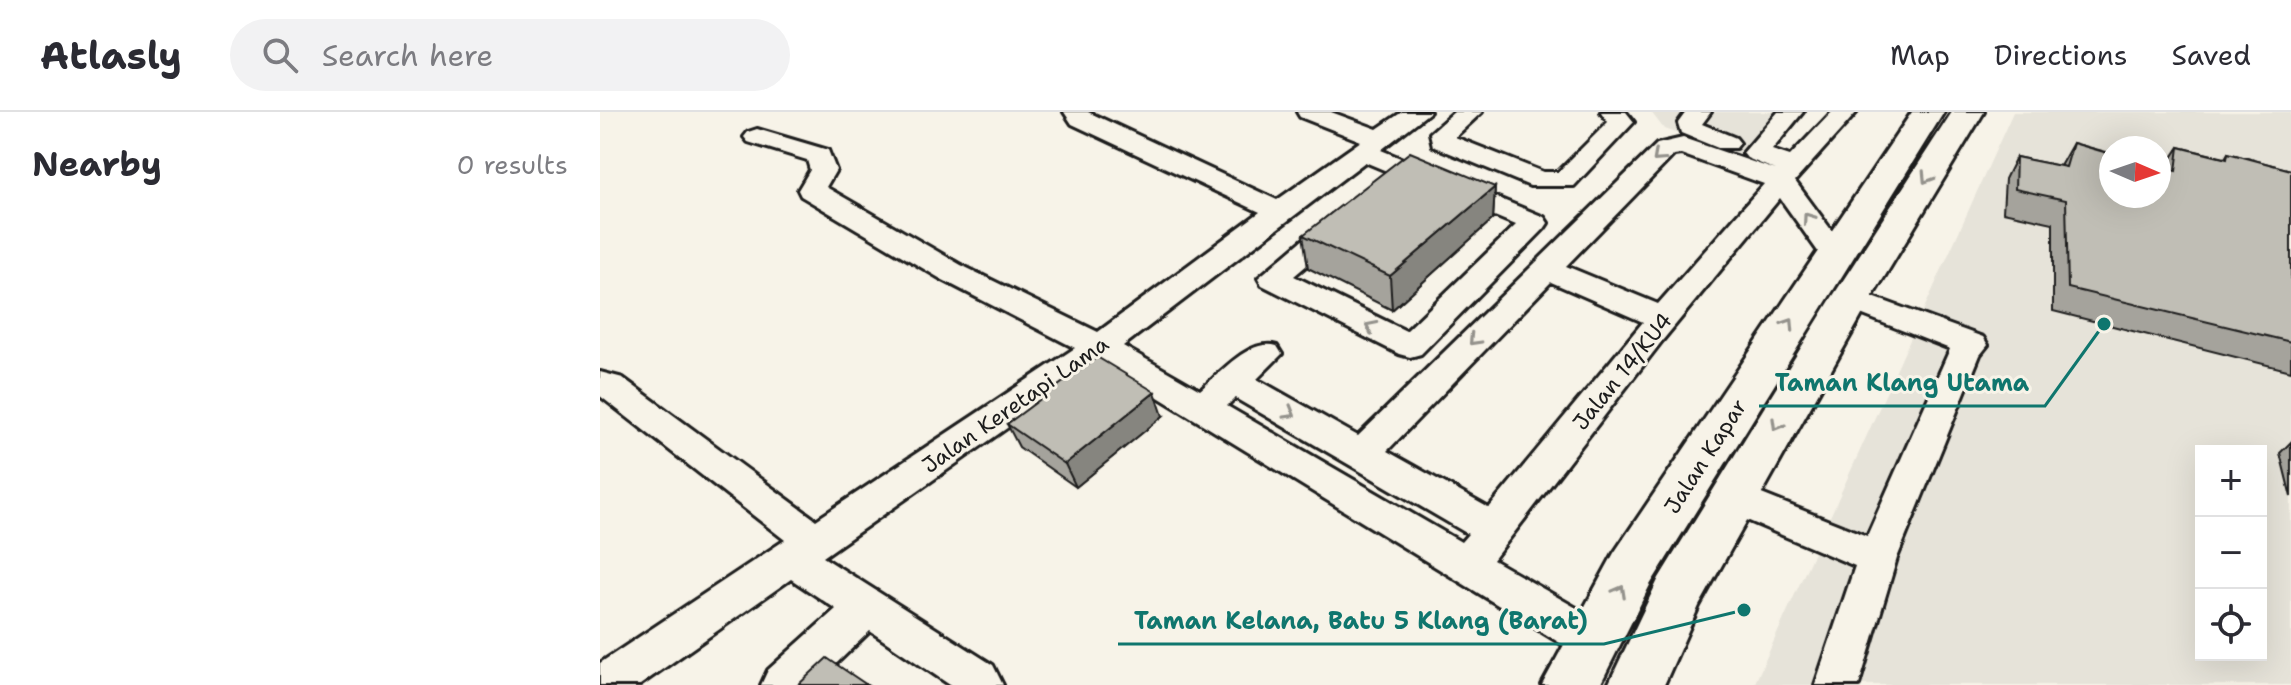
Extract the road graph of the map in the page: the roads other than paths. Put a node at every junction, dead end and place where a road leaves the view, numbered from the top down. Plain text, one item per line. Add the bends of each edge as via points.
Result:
1 (1076, 112) edge
2 (1309, 112) edge
3 (1418, 112) edge
4 (1470, 112) edge
5 (1613, 112) edge
6 (1699, 112) edge
7 (1791, 112) edge
8 (1845, 112) edge
9 (1912, 112) edge
10 (1928, 112) edge
11 (1968, 112) edge
12 (757, 137) dead end
13 (1371, 145) junction
14 (1756, 153) junction
15 (1407, 168) junction
16 (1788, 174) junction
17 (1383, 188) edge
18 (1358, 208) edge
19 (1279, 211) junction
20 (1834, 254) junction
21 (1544, 268) junction
22 (1851, 299) junction
23 (1663, 318) junction
24 (1100, 347) junction
25 (1266, 354) dead end
26 (1233, 381) junction
27 (600, 384) edge
28 (1202, 408) junction
29 (1362, 454) junction
30 (1734, 498) junction
31 (1494, 530) junction
32 (802, 548) junction
33 (1877, 558) junction
34 (1466, 565) junction
35 (867, 607) junction
36 (1593, 640) junction
37 (604, 685) edge
38 (783, 685) edge
39 (981, 685) edge
40 (1570, 685) edge
41 (1636, 685) edge
42 (1837, 685) edge

1 - 19 street via 1081,119
2 - 13 street
3 - 13 street, Jalan Keretapi Lama
4 - 5 street via 1442,133 1442,141 1539,180 1565,180 1622,122
6 - 14 street via 1690,128
7 - 14 street
8 - 16 street, Jalan 14/KU4
9 - 10 street
10 - 20 highway, Jalan Kapar
11 -> 22 highway, Jalan Kapar
12 - 24 street via 819,155 823,170 811,190 851,216
13 - 15 street
13 - 19 street, Jalan Keretapi Lama
14 - 16 street
15 - 17 street
15 -> 18 street via 1534,223 1410,346 1273,278
20 -> 16 street
16 -> 21 street via 1683,146 1666,149
16 - 23 street, Jalan 14/KU4
19 - 24 street, Jalan Keretapi Lama
36 -> 20 highway, Jalan Kapar via 1632,569
21 - 23 street
21 -> 29 street
22 -> 30 highway, Jalan Kapar
22 - 33 street via 1972,345
23 - 31 street, Jalan 14/KU4
24 - 28 street
24 - 32 street, Jalan Keretapi Lama
25 - 26 street
26 - 28 street
26 -> 29 street
27 - 32 street via 611,387
28 - 34 street
29 - 31 street
30 - 33 street
30 - 41 highway, Jalan Kapar via 1678,594
31 - 34 street, Jalan 14/KU4
32 - 35 street
32 - 37 street, Jalan Keretapi Lama
33 - 42 street
34 - 36 street
35 - 38 street
35 - 39 street
36 - 40 highway, Jalan Kapar

